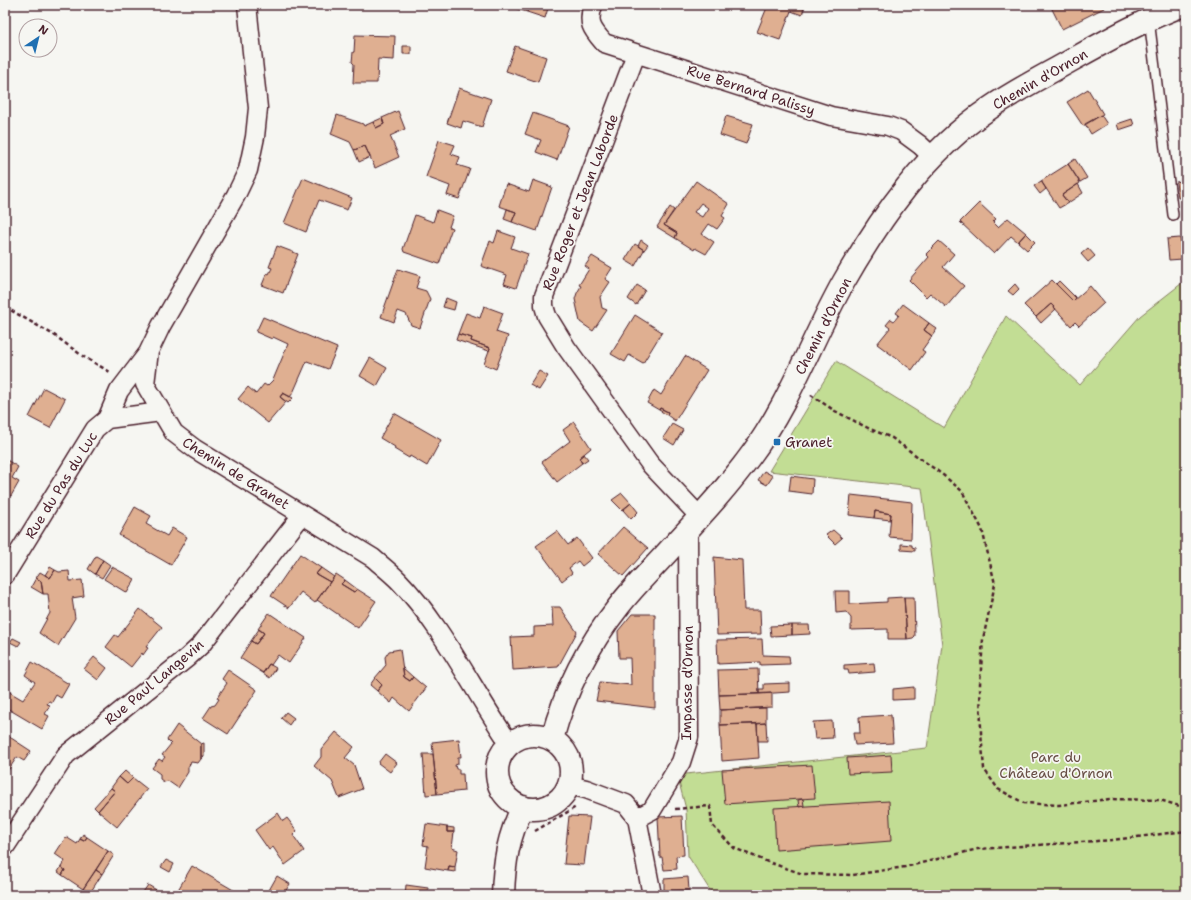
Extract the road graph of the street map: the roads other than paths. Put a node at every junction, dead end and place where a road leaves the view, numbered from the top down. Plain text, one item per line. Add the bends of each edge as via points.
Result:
1 (247, 5) edge
2 (593, 5) edge
3 (1184, 5) edge
4 (1149, 19) junction
5 (636, 54) junction
6 (933, 157) junction
7 (1173, 216) dead end
8 (149, 351) junction
9 (161, 412) junction
10 (107, 418) junction
11 (302, 515) junction
12 (694, 524) junction
13 (5, 575) edge
14 (552, 739) junction
15 (510, 744) junction
16 (577, 787) junction
17 (523, 807) junction
18 (645, 814) junction
19 (5, 847) edge
20 (503, 895) edge
21 (652, 895) edge

1 - 8 street, Chemin de Granet via 258,108 248,170
2 - 5 street, Rue Bernard Palissy via 590,17 593,31 604,43
3 - 4 street, Chemin d'Ornon
4 - 6 street, Chemin d'Ornon via 989,108 955,135
4 - 7 lane
5 - 6 street, Rue Bernard Palissy via 830,116 888,126 901,131
5 - 12 street, Rue Roger et Jean Laborde via 544,296 544,306 547,316 566,346
6 - 12 street, Chemin d'Ornon via 873,233 825,318 774,421 752,454
8 - 9 street, Chemin de Granet via 145,384
8 - 10 street via 119,392
9 - 10 street
9 - 11 street, Chemin de Granet via 174,433 195,449
10 - 13 street, Rue du Pas du Luc via 95,428
11 - 15 street, Chemin de Granet via 372,558 398,579 438,631
11 - 19 street, Rue Paul Langevin via 201,645 66,755
12 - 14 street, Chemin d'Ornon via 620,605 598,635 559,712
12 - 18 street, Impasse d'Ornon via 689,737 681,762
14 - 15 street via 530,735
14 - 16 street via 561,745 567,754
15 - 17 street via 502,752 498,763 499,785 513,803
16 - 17 street via 551,806 532,809
16 - 18 street via 626,804
17 - 20 street via 509,841
18 - 21 street

